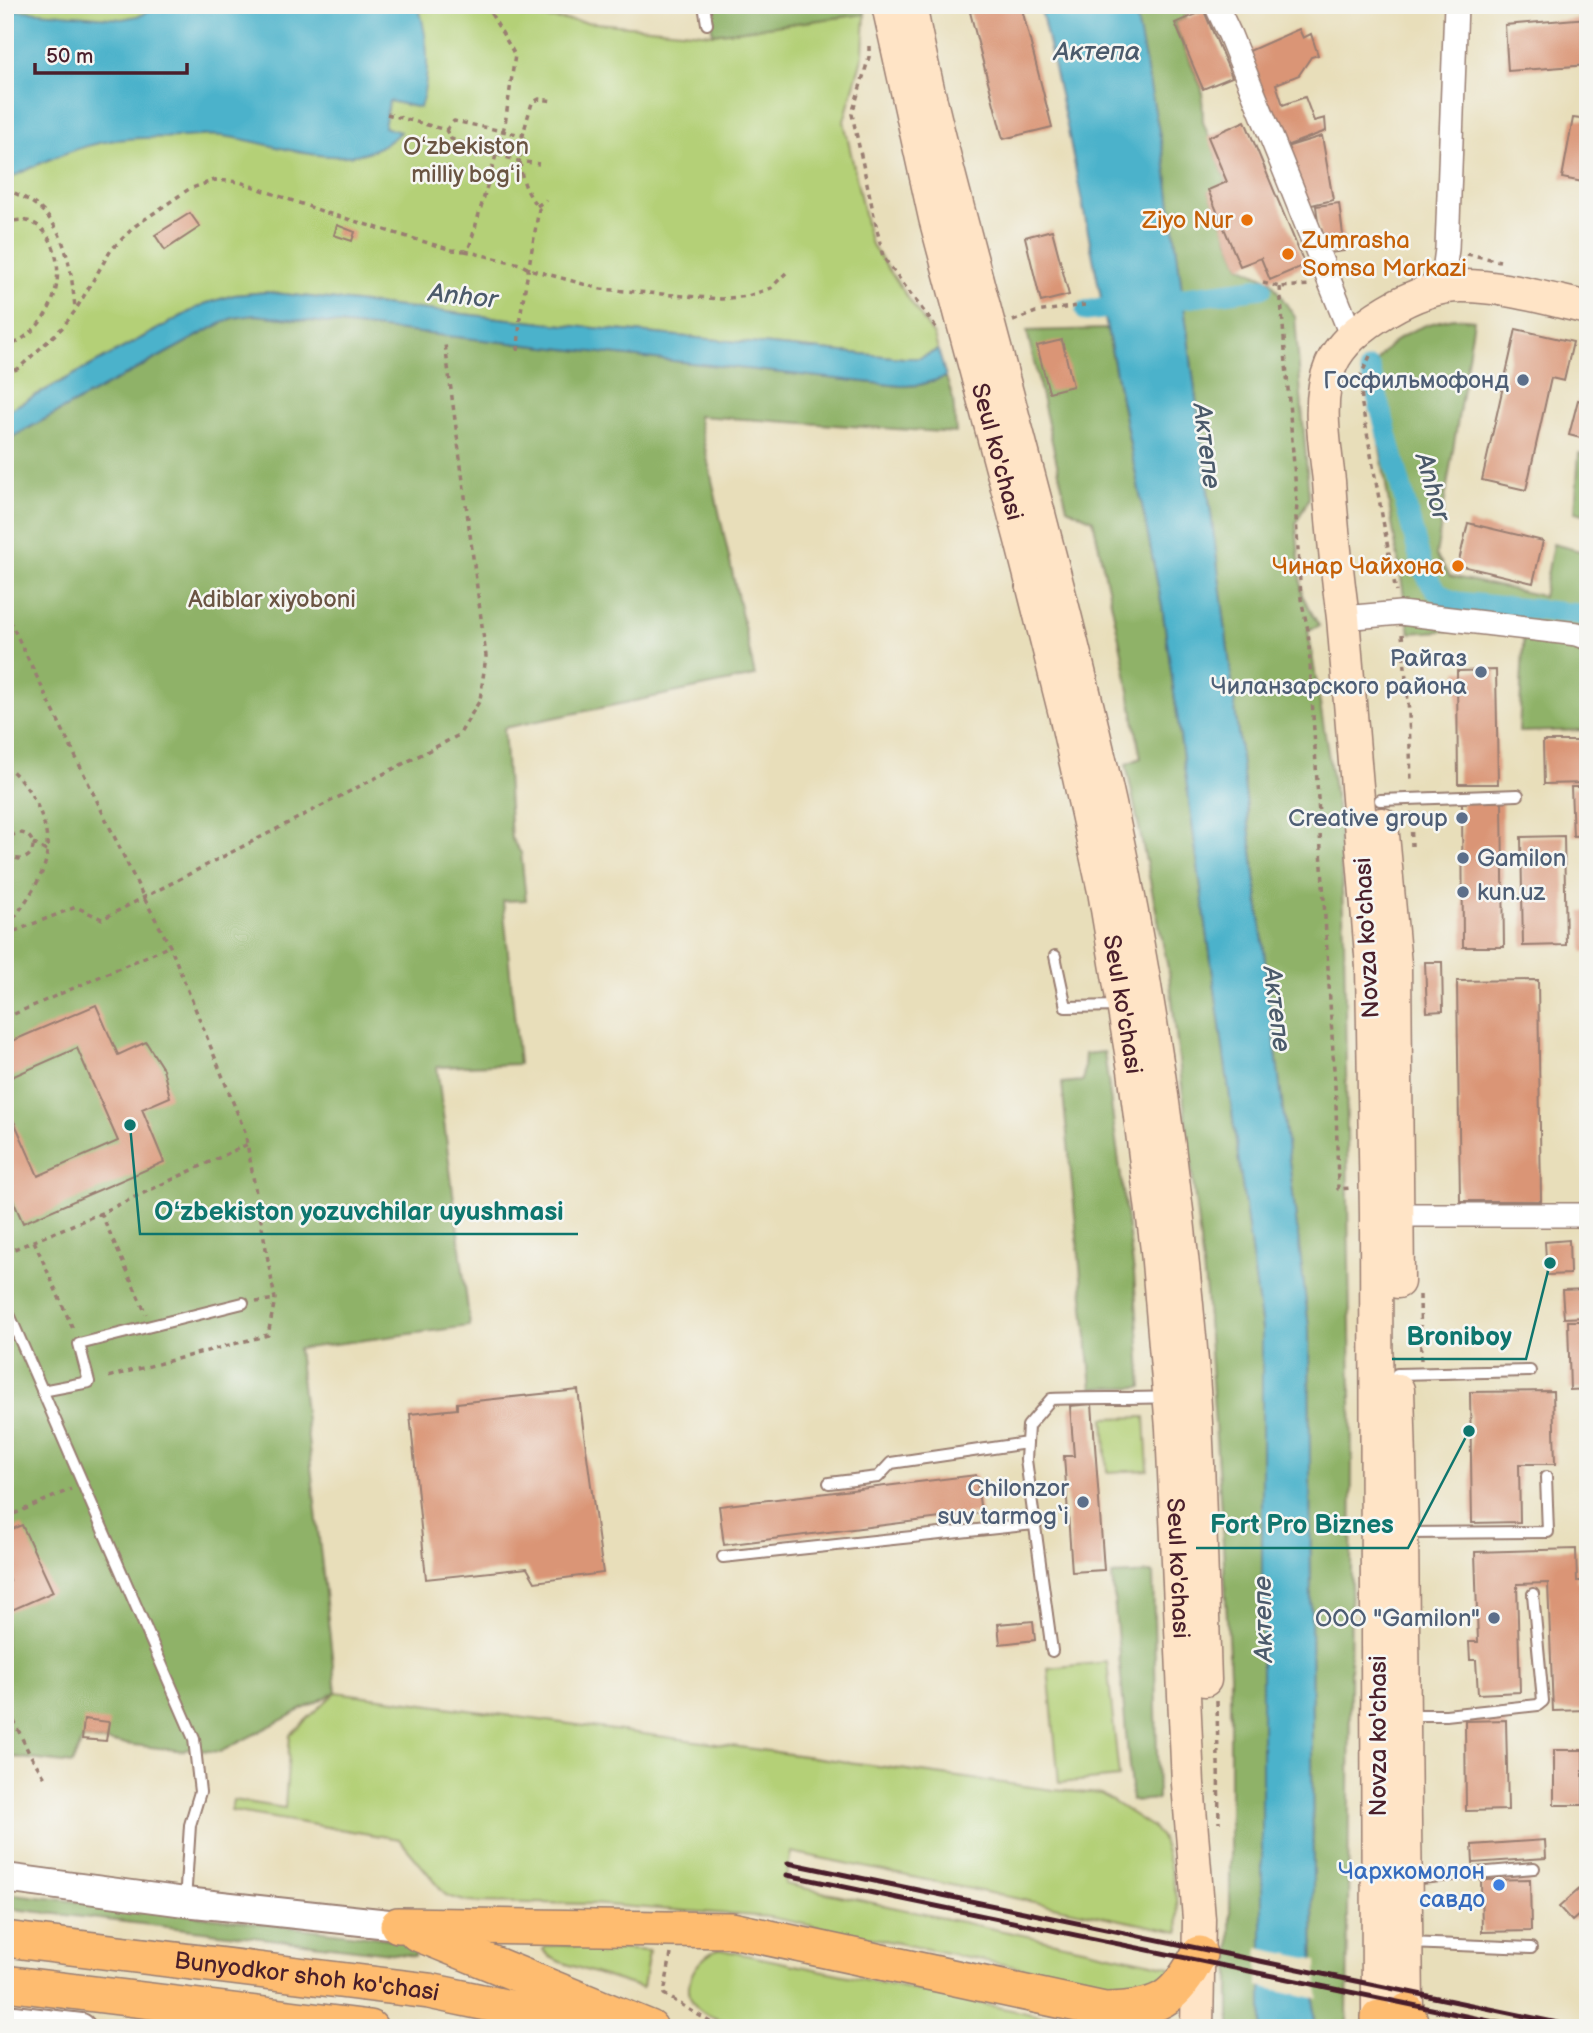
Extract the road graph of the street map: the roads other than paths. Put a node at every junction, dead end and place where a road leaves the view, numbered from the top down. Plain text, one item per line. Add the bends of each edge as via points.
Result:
1 (704, 5) edge
2 (888, 5) edge
3 (910, 5) edge
4 (1216, 5) edge
5 (1453, 8) edge
6 (707, 24) dead end
7 (1442, 288) junction
8 (1588, 308) edge
9 (988, 328) junction
10 (1352, 337) junction
11 (987, 365) junction
12 (1352, 617) junction
13 (1588, 638) edge
14 (1518, 794) dead end
15 (1380, 800) junction
16 (1055, 956) dead end
17 (1124, 1006) junction
18 (1387, 1215) junction
19 (1588, 1216) edge
20 (243, 1303) dead end
21 (5, 1305) edge
22 (1530, 1371) dead end
23 (1397, 1374) junction
24 (42, 1391) junction
25 (1170, 1397) junction
26 (1027, 1443) junction
27 (1546, 1477) dead end
28 (829, 1483) dead end
29 (1034, 1524) junction
30 (1402, 1533) junction
31 (723, 1557) dead end
32 (1533, 1594) dead end
33 (1052, 1651) dead end
34 (1404, 1715) junction
35 (1534, 1868) dead end
36 (5, 1878) edge
37 (1406, 1879) junction
38 (185, 1902) junction
39 (398, 1925) junction
40 (5, 1939) edge
41 (1406, 1943) junction
42 (1531, 1948) dead end
43 (1199, 1954) junction
44 (5, 1983) edge
45 (1105, 2010) junction
46 (5, 2019) edge
47 (1395, 2023) edge
48 (358, 2026) edge
49 (81, 2028) edge
50 (607, 2028) edge
51 (650, 2028) edge
52 (1140, 2028) edge
53 (1197, 2028) edge
54 (1211, 2028) edge

1 - 6 lane
2 - 9 main road, Seul ko'chasi via 935,218
3 - 9 main road, Seul ko'chasi
4 - 10 street
5 - 7 street
7 - 8 main road, Novza ko'chasi via 1500,289
7 - 10 main road, Novza ko'chasi via 1395,306
9 - 11 main road, Seul ko'chasi
10 - 12 main road, Novza ko'chasi via 1332,363 1324,415 1335,560
11 - 17 main road, Seul ko'chasi via 1104,891
11 - 54 main road, Seul ko'chasi via 1046,540 1110,805 1133,920 1170,1162 1196,1428 1213,1907
12 - 13 street via 1400,613
12 - 15 main road, Novza ko'chasi
12 - 18 main road, Novza ko'chasi
14 - 15 lane
15 - 18 main road, Novza ko'chasi via 1395,965
16 - 17 lane via 1066,1007
17 - 25 main road, Seul ko'chasi via 1147,1159
18 - 19 street
18 - 23 main road, Novza ko'chasi
18 - 47 main road, Novza ko'chasi
20 - 24 lane via 79,1344 89,1382
21 - 24 lane
22 - 23 lane
23 - 30 main road, Novza ko'chasi
24 - 38 lane via 194,1739 200,1792 190,1825
25 - 26 lane via 1051,1399 1028,1426
25 - 43 main road, Seul ko'chasi
26 - 28 lane via 891,1463 878,1477
26 - 29 lane
27 - 30 lane via 1548,1532
29 - 31 lane
29 - 33 lane
30 - 34 main road, Novza ko'chasi
32 - 34 lane via 1543,1701 1446,1715
34 - 37 main road, Novza ko'chasi
35 - 37 lane
36 - 38 street
37 - 41 main road, Novza ko'chasi
38 - 39 street
39 - 45 main road via 732,1930
39 - 51 main road
40 - 50 main road, Bunyodkor shoh ko'chasi via 429,1991
41 - 42 lane
41 - 47 main road, Novza ko'chasi
43 - 45 main road via 1185,1981 1164,1998 1137,2008
43 - 53 main road, Seul ko'chasi
44 - 48 main road, Bunyodkor shoh ko'chasi
45 - 52 main road
46 - 49 street

